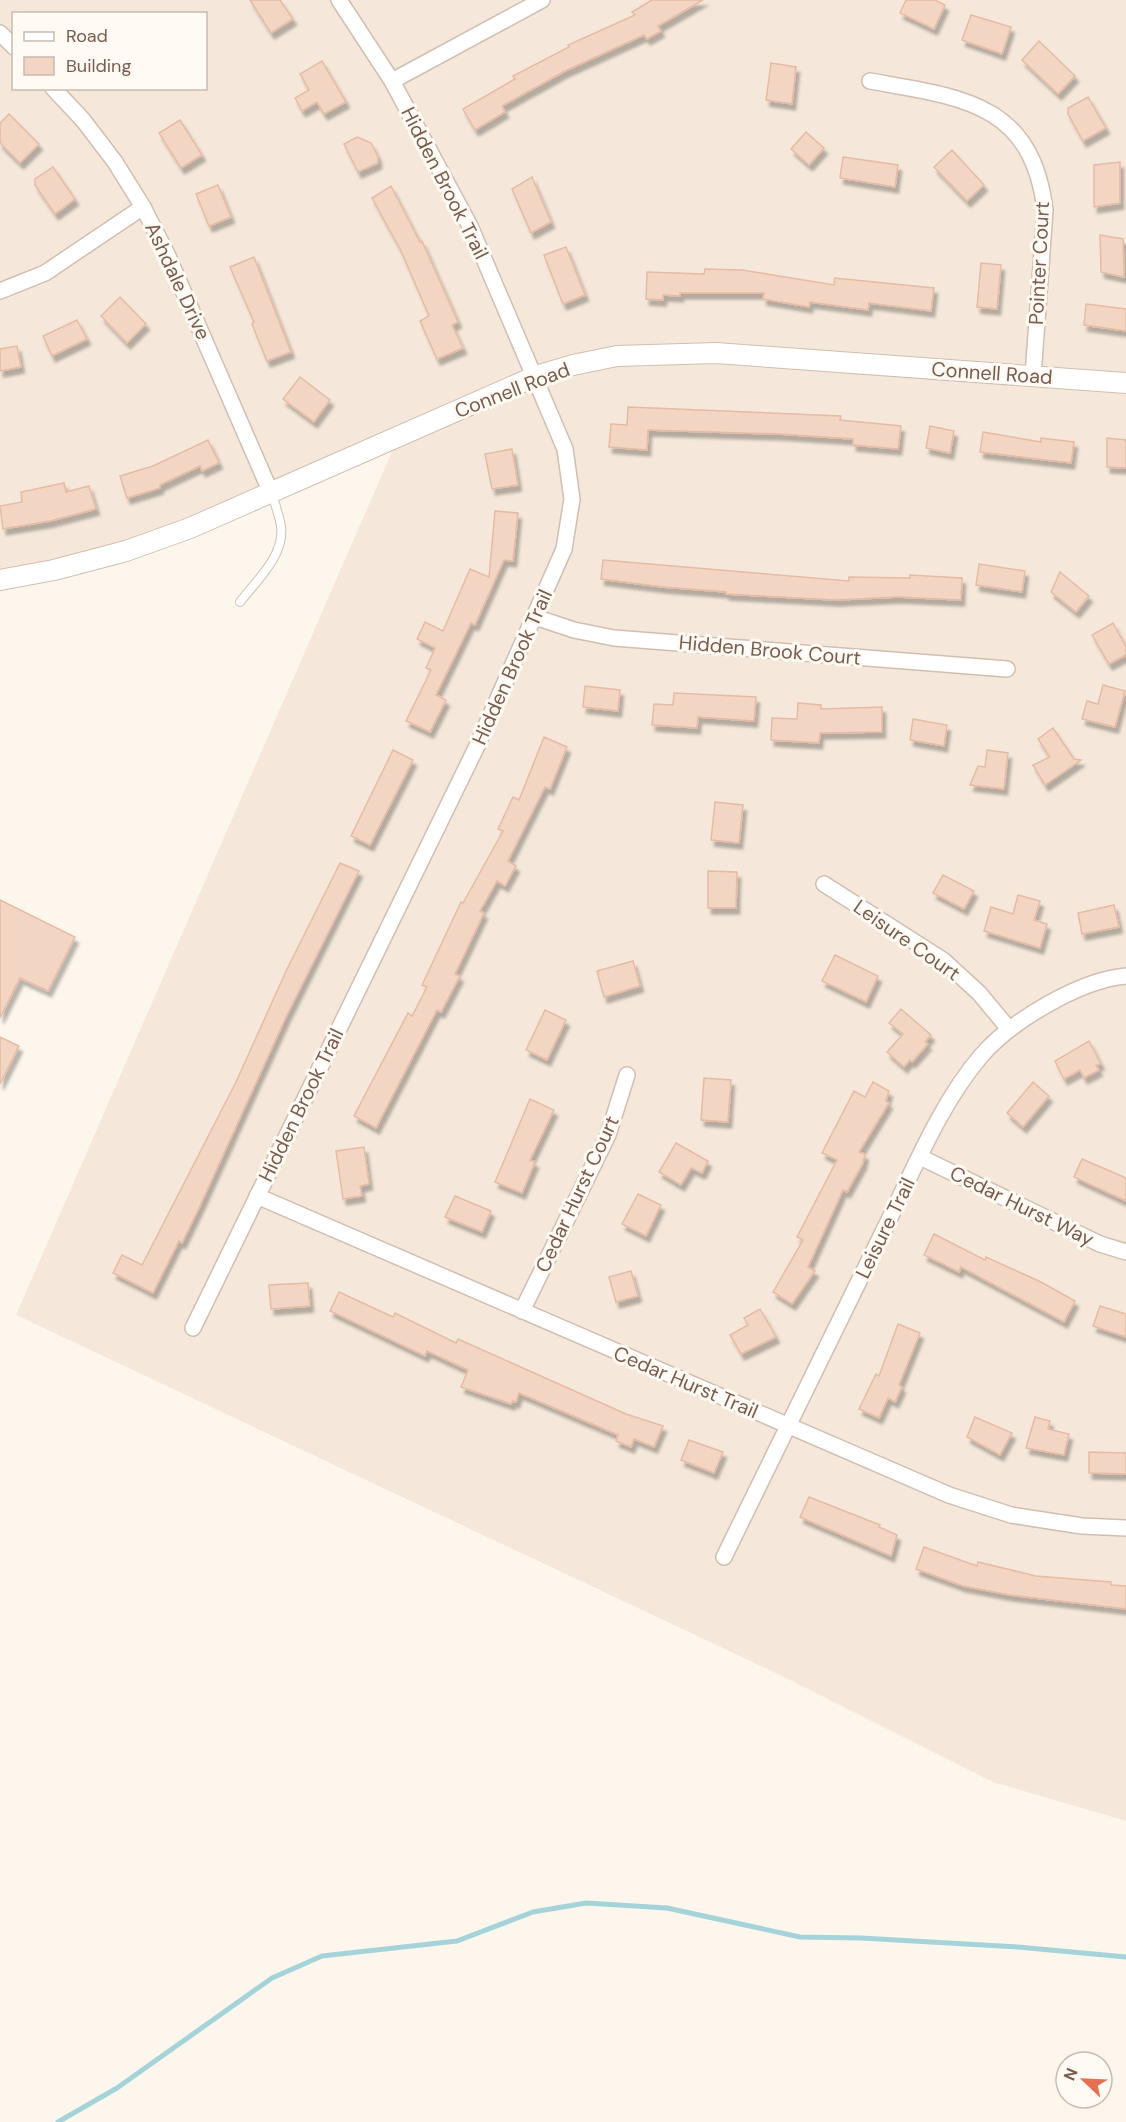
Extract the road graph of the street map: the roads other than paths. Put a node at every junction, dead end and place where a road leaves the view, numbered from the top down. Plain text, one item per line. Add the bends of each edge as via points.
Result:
1 (339, 0) edge
2 (542, 0) edge
3 (0, 33) edge
4 (12, 45) edge
5 (392, 81) junction
6 (870, 81) dead end
7 (54, 90) edge
8 (143, 207) junction
9 (0, 291) edge
10 (536, 376) junction
11 (1033, 376) junction
12 (1126, 383) edge
13 (271, 493) junction
14 (0, 580) edge
15 (240, 602) dead end
16 (536, 617) junction
17 (1007, 669) dead end
18 (824, 884) dead end
19 (1126, 976) edge
20 (1009, 1029) junction
21 (627, 1075) dead end
22 (920, 1157) junction
23 (257, 1196) junction
24 (1126, 1252) edge
25 (522, 1311) junction
26 (193, 1328) dead end
27 (789, 1426) junction
28 (1126, 1528) edge
29 (724, 1557) dead end

1 - 5 street, Hidden Brook Trail
2 - 5 street
3 - 4 street
5 - 10 street, Hidden Brook Trail via 470,226
6 - 11 street, Pointer Court via 978,105 1010,127 1031,155 1042,183 1045,210
7 - 8 street, Ashdale Drive via 108,153
8 - 9 street via 45,273
8 - 13 street, Ashdale Drive
10 - 11 street, Connell Road via 617,356 716,353
10 - 13 street, Connell Road
10 - 16 street, Hidden Brook Trail via 565,449 572,499 564,549
11 - 12 street, Connell Road
13 - 14 street, Connell Road via 126,551
13 - 15 lane via 281,527 280,545
16 - 17 street, Hidden Brook Court via 614,638
16 - 23 street, Hidden Brook Trail
18 - 20 street, Leisure Court via 943,960 979,993
19 - 20 street, Leisure Trail via 1061,996
20 - 22 street, Leisure Trail via 960,1082
21 - 25 street, Cedar Hurst Court via 608,1135
22 - 24 street, Cedar Hurst Way via 1100,1244
22 - 27 street, Leisure Trail
23 - 25 street, Cedar Hurst Trail
23 - 26 street, Hidden Brook Trail
25 - 27 street, Cedar Hurst Trail
27 - 28 street, Cedar Hurst Trail via 949,1495 1011,1515
27 - 29 street, Leisure Trail

